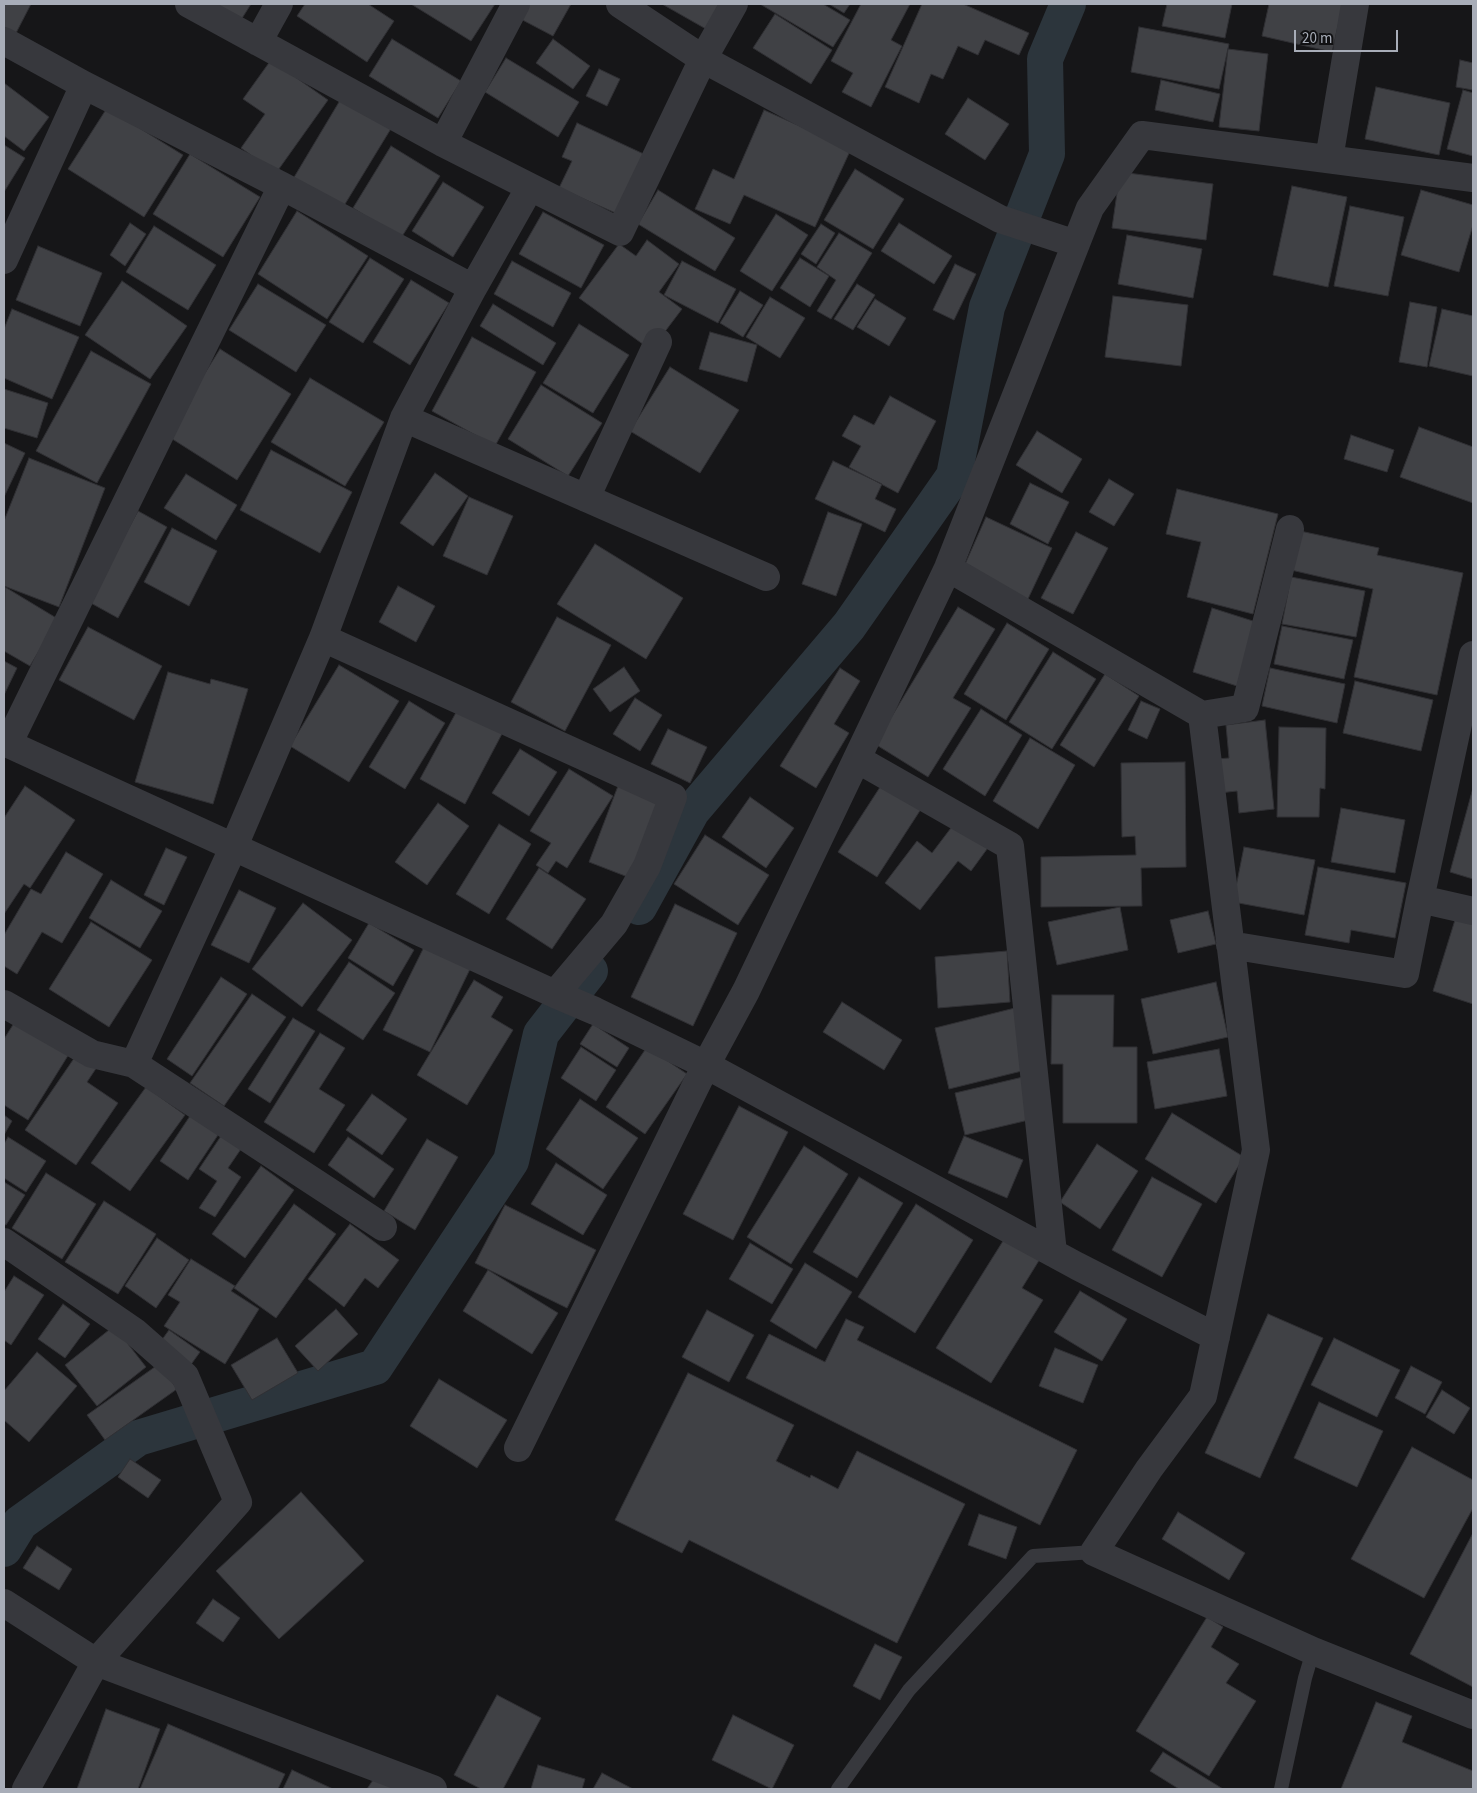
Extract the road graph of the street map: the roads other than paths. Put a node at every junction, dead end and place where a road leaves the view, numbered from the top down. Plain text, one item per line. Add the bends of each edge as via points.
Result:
1 (189, 4) edge
2 (279, 4) edge
3 (516, 4) edge
4 (620, 4) edge
5 (734, 4) edge
6 (1355, 4) edge
7 (4, 41) edge
8 (258, 42) junction
9 (703, 59) junction
10 (84, 85) junction
11 (442, 143) junction
12 (1329, 159) junction
13 (1473, 178) edge
14 (282, 186) junction
15 (530, 187) junction
16 (1074, 244) junction
17 (4, 260) edge
18 (473, 288) junction
19 (658, 342) dead end
20 (404, 418) junction
21 (586, 498) junction
22 (1290, 529) dead end
23 (948, 568) junction
24 (766, 577) dead end
25 (323, 638) junction
26 (1473, 655) edge
27 (1202, 716) junction
28 (6, 743) edge
29 (857, 759) junction
30 (234, 846) junction
31 (1420, 899) junction
32 (1473, 911) edge
33 (1230, 946) junction
34 (557, 995) junction
35 (4, 1004) edge
36 (134, 1064) junction
37 (706, 1065) junction
38 (383, 1227) dead end
39 (4, 1242) edge
40 (1053, 1253) junction
41 (1216, 1336) junction
42 (518, 1448) dead end
43 (1094, 1552) junction
44 (4, 1603) edge
45 (1313, 1651) junction
46 (96, 1662) junction
47 (1473, 1716) edge
48 (26, 1789) edge
49 (433, 1789) edge
50 (838, 1789) edge
51 (1281, 1789) edge

1 - 8 street
2 - 8 street
3 - 11 street
4 - 9 street
5 - 9 street
6 - 12 street
7 - 10 street
8 - 11 street
9 - 15 street via 620,232
9 - 16 street via 1000,219
10 - 14 street
10 - 17 street
11 - 15 street
12 - 13 street
12 - 16 street via 1142,134 1090,208
14 - 18 street
14 - 28 street
15 - 18 street
16 - 23 street
18 - 20 street
19 - 21 street
20 - 21 street
20 - 25 street
21 - 24 street
22 - 27 street via 1245,708
23 - 27 street
23 - 29 street
25 - 30 street
25 - 34 street via 673,797 647,866 614,924
26 - 31 street
27 - 33 street
28 - 30 street
29 - 37 street via 746,992
29 - 40 street via 1010,846
30 - 34 street
30 - 36 street
31 - 32 street
31 - 33 street via 1405,974
33 - 41 street via 1256,1150
34 - 37 street
35 - 36 street via 92,1054
36 - 38 street
37 - 40 street
37 - 42 street
39 - 46 street via 135,1332 185,1376 238,1502
40 - 41 street
41 - 43 street via 1203,1396
43 - 45 street
43 - 50 lane via 1034,1556 909,1690
44 - 46 street
45 - 47 street
45 - 51 lane
46 - 48 street
46 - 49 street

